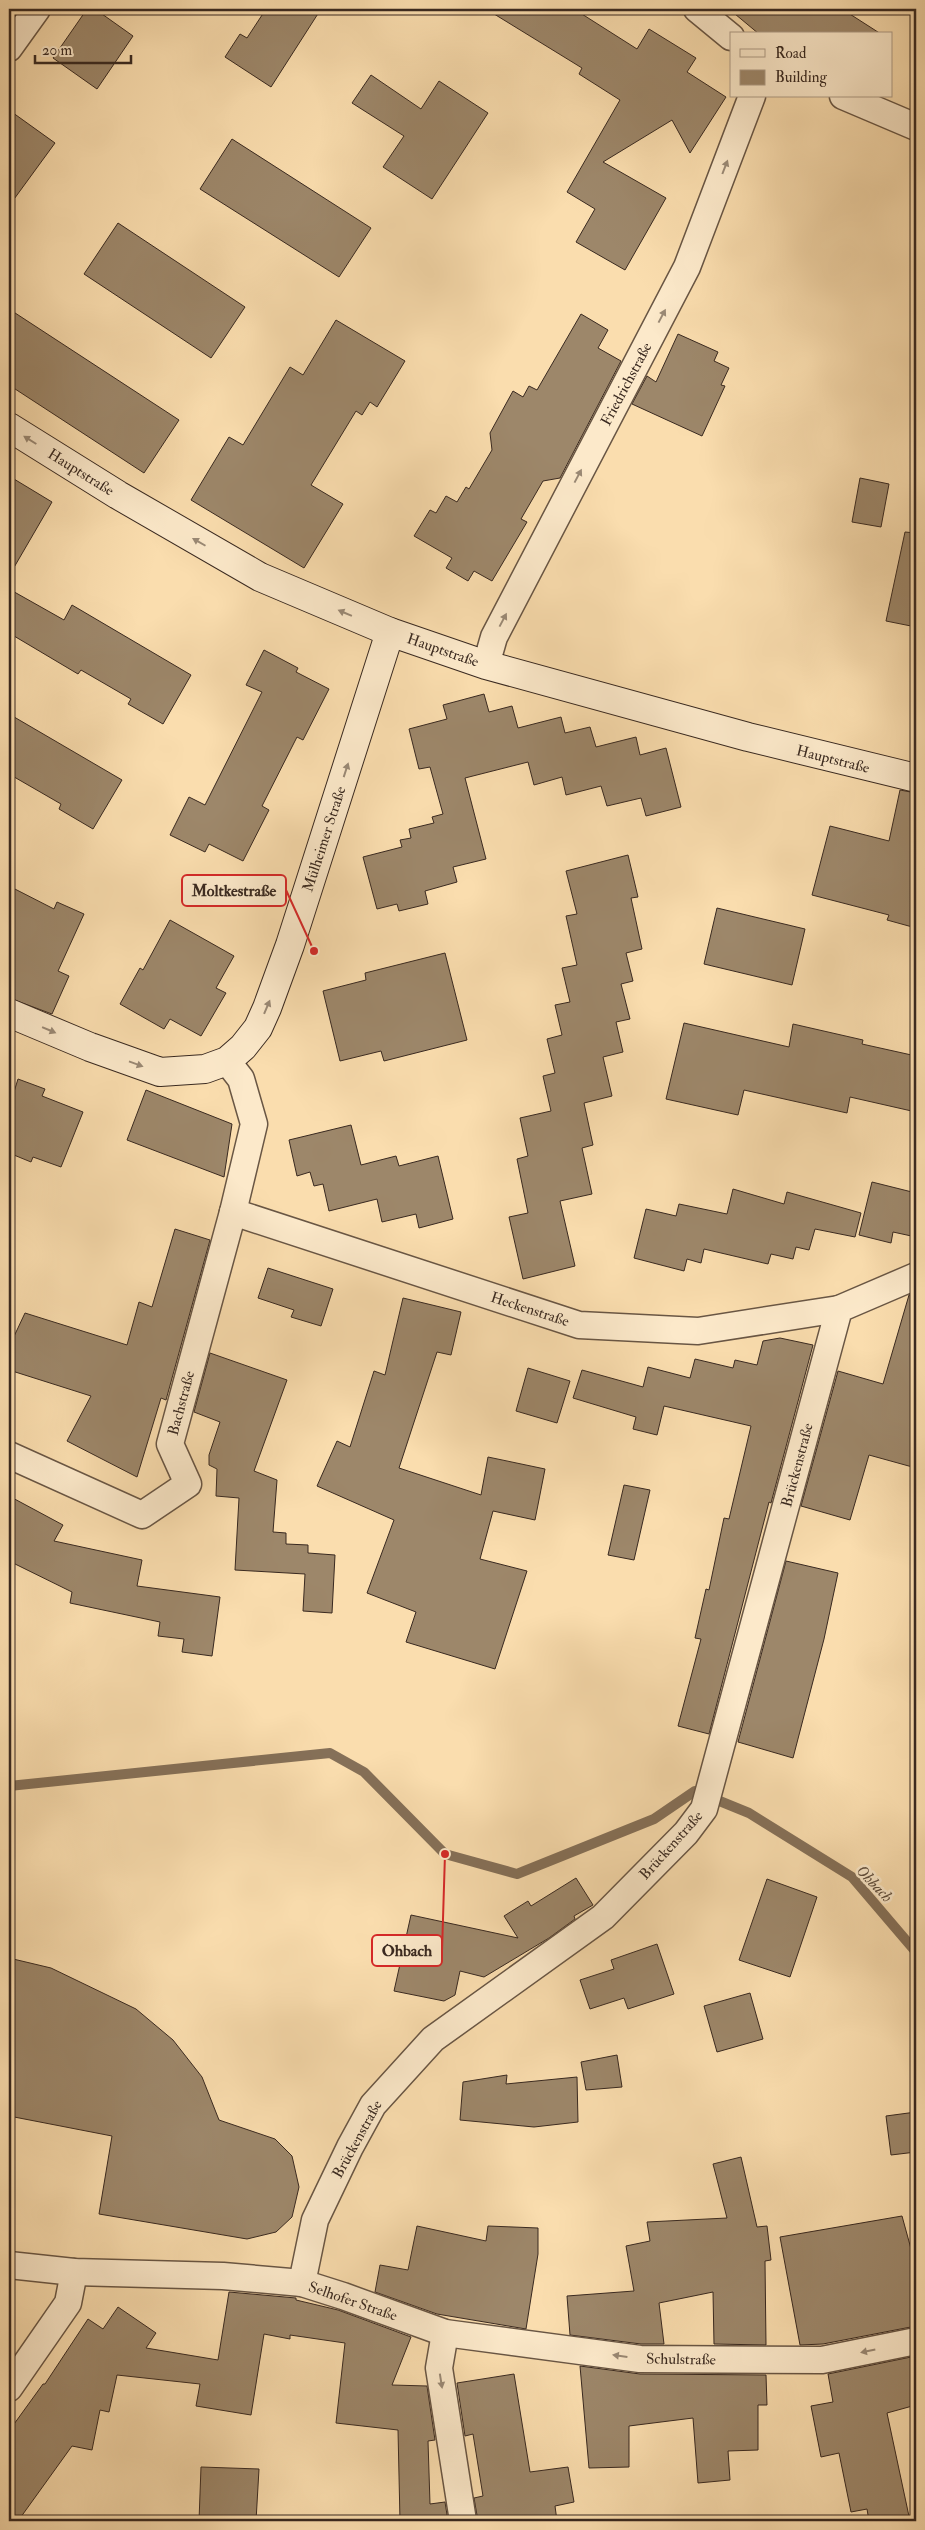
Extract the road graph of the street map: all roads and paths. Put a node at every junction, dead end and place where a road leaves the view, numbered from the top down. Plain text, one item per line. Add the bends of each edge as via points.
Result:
1 (37, 9) edge
2 (696, 9) edge
3 (730, 36) edge
4 (9, 48) edge
5 (751, 98) edge
6 (848, 98) edge
7 (916, 127) edge
8 (9, 427) edge
9 (390, 632) junction
10 (486, 665) junction
11 (916, 778) edge
12 (9, 1012) edge
13 (227, 1061) junction
14 (233, 1212) junction
15 (916, 1276) edge
16 (839, 1309) junction
17 (9, 1454) edge
18 (9, 2265) edge
19 (74, 2272) junction
20 (302, 2283) junction
21 (445, 2333) junction
22 (916, 2341) edge
23 (9, 2388) edge
24 (464, 2521) edge

1 - 4 street
2 - 3 street
10 -> 5 street, Friedrichstraße via 498,628 688,267
6 - 7 street
9 -> 8 main road, Hauptstraße via 260,577
9 - 10 main road, Hauptstraße
13 -> 9 main road, Mülheimer Straße via 258,1028 267,1008
10 - 11 main road, Hauptstraße via 748,738
12 -> 13 main road, Mülheimer Straße via 90,1047 160,1072 205,1069
13 - 14 street via 241,1079 254,1124
14 - 16 street, Heckenstraße via 579,1325 698,1331
14 - 17 street, Bachstraße via 170,1444 188,1484 142,1515
15 - 16 street
16 - 20 street, Brückenstraße via 704,1809 686,1833 603,1917 433,2039 373,2105 315,2220
18 - 19 street, Selhofer Straße
19 - 20 street, Selhofer Straße via 223,2276
19 - 23 street via 68,2303
20 - 21 street, Selhofer Straße
22 -> 21 street, Schulstraße via 822,2360 640,2359
21 -> 24 street via 439,2368

